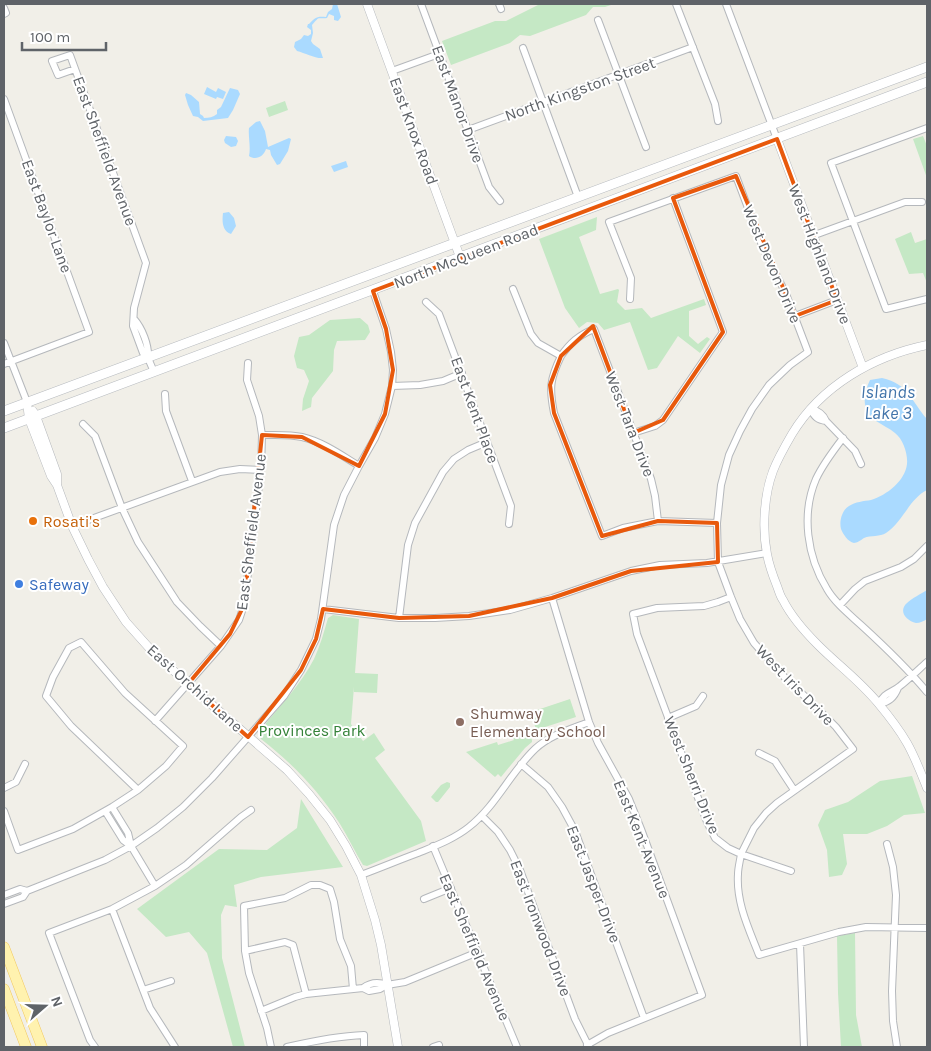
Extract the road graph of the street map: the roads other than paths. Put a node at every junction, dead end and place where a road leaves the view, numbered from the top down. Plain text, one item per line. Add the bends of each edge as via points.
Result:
1 (367, 4) edge
2 (421, 4) edge
3 (676, 4) edge
4 (726, 4) edge
5 (598, 20) dead end
6 (693, 47) junction
7 (522, 48) dead end
8 (439, 54) junction
9 (927, 67) edge
10 (75, 69) dead end
11 (392, 71) junction
12 (619, 74) junction
13 (927, 82) edge
14 (4, 99) edge
15 (544, 102) junction
16 (6, 114) edge
17 (718, 121) dead end
18 (771, 125) junction
19 (927, 128) edge
20 (468, 130) junction
21 (776, 139) junction
22 (646, 147) dead end
23 (578, 197) junction
24 (673, 198) junction
25 (500, 201) dead end
26 (922, 202) dead end
27 (852, 221) junction
28 (812, 236) junction
29 (455, 243) junction
30 (460, 257) junction
31 (513, 290) dead end
32 (373, 291) junction
33 (630, 299) dead end
34 (927, 299) edge
35 (837, 300) junction
36 (426, 302) dead end
37 (795, 316) junction
38 (4, 343) edge
39 (927, 345) edge
40 (808, 352) joint
41 (561, 356) junction
42 (148, 358) junction
43 (11, 362) junction
44 (248, 363) dead end
45 (4, 364) edge
46 (863, 368) junction
47 (154, 372) junction
48 (462, 373) junction
49 (392, 386) junction
50 (166, 394) dead end
51 (27, 402) junction
52 (811, 409) junction
53 (4, 411) edge
54 (33, 417) junction
55 (83, 424) dead end
56 (4, 428) edge
57 (633, 433) junction
58 (262, 435) junction
59 (843, 438) junction
60 (487, 442) junction
61 (861, 464) dead end
62 (359, 466) junction
63 (260, 470) junction
64 (192, 481) junction
65 (122, 508) junction
66 (658, 521) junction
67 (717, 523) junction
68 (509, 524) dead end
69 (72, 526) junction
70 (927, 546) edge
71 (766, 553) junction
72 (718, 562) junction
73 (731, 597) junction
74 (552, 598) junction
75 (840, 605) junction
76 (323, 610) junction
77 (399, 618) junction
78 (221, 646) junction
79 (927, 662) edge
80 (913, 674) junction
81 (188, 684) junction
82 (927, 692) edge
83 (703, 696) dead end
84 (879, 704) junction
85 (668, 718) junction
86 (155, 721) junction
87 (589, 722) junction
88 (248, 737) junction
89 (759, 753) dead end
90 (24, 764) dead end
91 (521, 764) junction
92 (4, 788) edge
93 (927, 788) edge
94 (138, 790) junction
95 (794, 790) junction
96 (112, 807) junction
97 (251, 810) dead end
98 (4, 811) edge
99 (105, 811) junction
100 (482, 816) junction
101 (887, 844) dead end
102 (131, 846) junction
103 (433, 846) junction
104 (741, 854) junction
105 (791, 871) dead end
106 (361, 875) junction
107 (155, 886) junction
108 (451, 888) junction
109 (27, 891) junction
110 (4, 896) edge
111 (424, 899) dead end
112 (4, 904) edge
113 (112, 909) junction
114 (894, 927) junction
115 (927, 928) edge
116 (800, 944) junction
117 (4, 947) edge
118 (245, 951) junction
119 (478, 952) junction
120 (171, 981) dead end
121 (387, 985) junction
122 (4, 989) edge
123 (352, 989) junction
124 (143, 990) junction
125 (306, 994) junction
126 (261, 1011) junction
127 (644, 1018) junction
128 (317, 1044) edge
129 (588, 1046) edge
130 (26, 1047) edge
131 (42, 1047) edge
132 (95, 1047) edge
133 (175, 1047) edge
134 (271, 1047) edge
135 (288, 1047) edge
136 (364, 1047) edge
137 (398, 1047) edge
138 (517, 1047) edge
139 (804, 1047) edge
140 (897, 1047) edge

1 - 11 street, East Knox Road
2 - 8 street, East Manor Drive
3 - 6 street
4 - 18 street
5 - 12 street
6 - 12 street, North Kingston Street
6 - 17 street
7 - 15 street
8 - 11 street
8 - 20 street, East Manor Drive
9 - 18 main road, North McQueen Road
10 - 42 street, East Sheffield Avenue via 146,263 134,308 133,326
11 - 29 street, East Knox Road
12 - 15 street, North Kingston Street
12 - 22 street
13 - 21 main road, North McQueen Road
14 - 16 street, East Baylor Lane
15 - 20 street, North Kingston Street
15 - 23 street
16 - 43 street, East Baylor Lane via 89,332
18 - 21 street
18 - 23 main road, North McQueen Road
19 - 27 street via 831,163
20 - 25 street, East Manor Drive via 489,187
21 - 28 street, West Highland Drive
21 - 30 main road, North McQueen Road
23 - 29 main road, North McQueen Road
24 - 33 street via 609,222 631,278
24 - 37 street, West Devon Drive via 736,176 763,248
24 - 57 street via 723,332 662,420 655,426
26 - 27 street via 905,202
27 - 28 street
27 - 34 street via 886,309
28 - 35 street, West Highland Drive
29 - 30 street, East Knox Road
29 - 42 main road, North McQueen Road
30 - 32 main road, North McQueen Road
31 - 41 street via 531,334 538,343
32 - 47 main road, North McQueen Road
32 - 49 street via 390,344
35 - 37 street
35 - 46 street, West Highland Drive
36 - 48 street, East Kent Place via 439,314
37 - 40 street, West Devon Drive
38 - 43 street, East Orchid Lane
39 - 46 street via 911,348
40 - 67 street, West Iris Drive via 769,385 752,409 729,455
41 - 57 street, West Tara Drive via 571,343 594,329
41 - 66 street via 550,384 554,413 602,536 622,528
42 - 47 street, East Sheffield Avenue
42 - 51 main road, North McQueen Road
43 - 45 street
43 - 51 street, East Orchid Lane
44 - 58 street, East Sheffield Avenue via 247,380
46 - 52 street via 842,381
47 - 54 main road, North McQueen Road
48 - 49 street via 443,381
48 - 60 street, East Kent Place
49 - 62 street via 376,438
50 - 64 street via 166,411
51 - 53 main road, North McQueen Road
51 - 54 street, East Orchid Lane
52 - 59 street via 823,415
52 - 71 street via 795,429 772,472 764,524
54 - 56 main road, North McQueen Road
54 - 69 street, East Orchid Lane via 51,476
55 - 65 street via 95,436
57 - 66 street, West Tara Drive via 651,480
58 - 62 street via 302,437
58 - 63 street, East Sheffield Avenue
59 - 61 street
59 - 75 street via 816,480 807,519 810,546 818,569 827,589
60 - 68 street, East Kent Place via 511,506
60 - 77 street via 454,459 443,472 415,522 408,545
62 - 76 street via 344,495 334,526
63 - 64 street via 220,472
63 - 78 street, East Sheffield Avenue via 244,605 239,620
64 - 65 street
65 - 69 street
65 - 78 street via 138,542 178,602
66 - 67 street
67 - 72 street, West Iris Drive
69 - 81 street, East Orchid Lane via 103,587 126,622
70 - 75 street via 901,567 865,581
71 - 72 street
71 - 84 street via 783,600 798,622
72 - 73 street, West Iris Drive
72 - 74 street via 631,570
73 - 85 street, West Sherri Drive via 704,606 656,608 633,614 637,634
73 - 95 street, West Iris Drive via 754,643 836,727 853,749
74 - 77 street via 510,610 469,616
74 - 87 street, East Kent Avenue
75 - 80 street
76 - 77 street
76 - 88 street via 316,639 301,670 284,696
78 - 81 street, East Sheffield Avenue
79 - 80 street
80 - 82 street
80 - 84 street via 898,688 894,697
81 - 86 street, East Sheffield Avenue
81 - 88 street, East Orchid Lane
83 - 85 street via 696,706
84 - 93 street via 907,743
85 - 104 street, West Sherri Drive via 715,838
86 - 94 street via 183,746
86 - 94 street via 81,642 69,648 46,696 71,726
87 - 91 street via 556,735 536,748
87 - 127 street, East Kent Avenue via 629,799 702,995
88 - 102 street via 183,807
88 - 106 street, East Orchid Lane via 287,770 309,794 330,820
89 - 95 street via 775,761
90 - 92 street via 16,782
91 - 100 street
91 - 127 street, East Jasper Drive via 548,788 575,831
94 - 96 street
95 - 104 street via 766,813
96 - 99 street
96 - 102 street via 128,833
97 - 107 street via 186,865
98 - 99 street via 18,850 73,829
99 - 102 street via 123,840
100 - 103 street via 468,828
100 - 129 street, East Ironwood Drive via 498,832 520,870
101 - 114 street via 896,895
102 - 107 street
102 - 109 street via 98,864
103 - 106 street
103 - 108 street, East Sheffield Avenue
104 - 105 street, West Sherri Drive
104 - 116 street via 739,894 759,955
106 - 121 street, East Orchid Lane via 375,920
107 - 113 street
108 - 111 street
108 - 119 street, East Sheffield Avenue
109 - 110 street via 20,889
109 - 112 street via 23,897
113 - 124 street
113 - 132 street via 49,933
114 - 115 street
114 - 116 street via 848,930
114 - 140 street via 892,991
116 - 139 street
117 - 131 main road
118 - 123 street via 244,906 285,898 311,885 320,885 330,889 340,940 351,966
118 - 125 street via 285,942 293,945
118 - 126 street via 248,973
119 - 121 street via 405,982
119 - 138 street, East Sheffield Avenue
120 - 124 street
121 - 123 street via 369,991
121 - 137 street, East Orchid Lane
122 - 130 main road
123 - 125 street
124 - 133 street via 150,1008
125 - 126 street
126 - 134 street
127 - 129 street via 608,1033
128 - 135 street
128 - 136 street via 343,1036 364,1035

